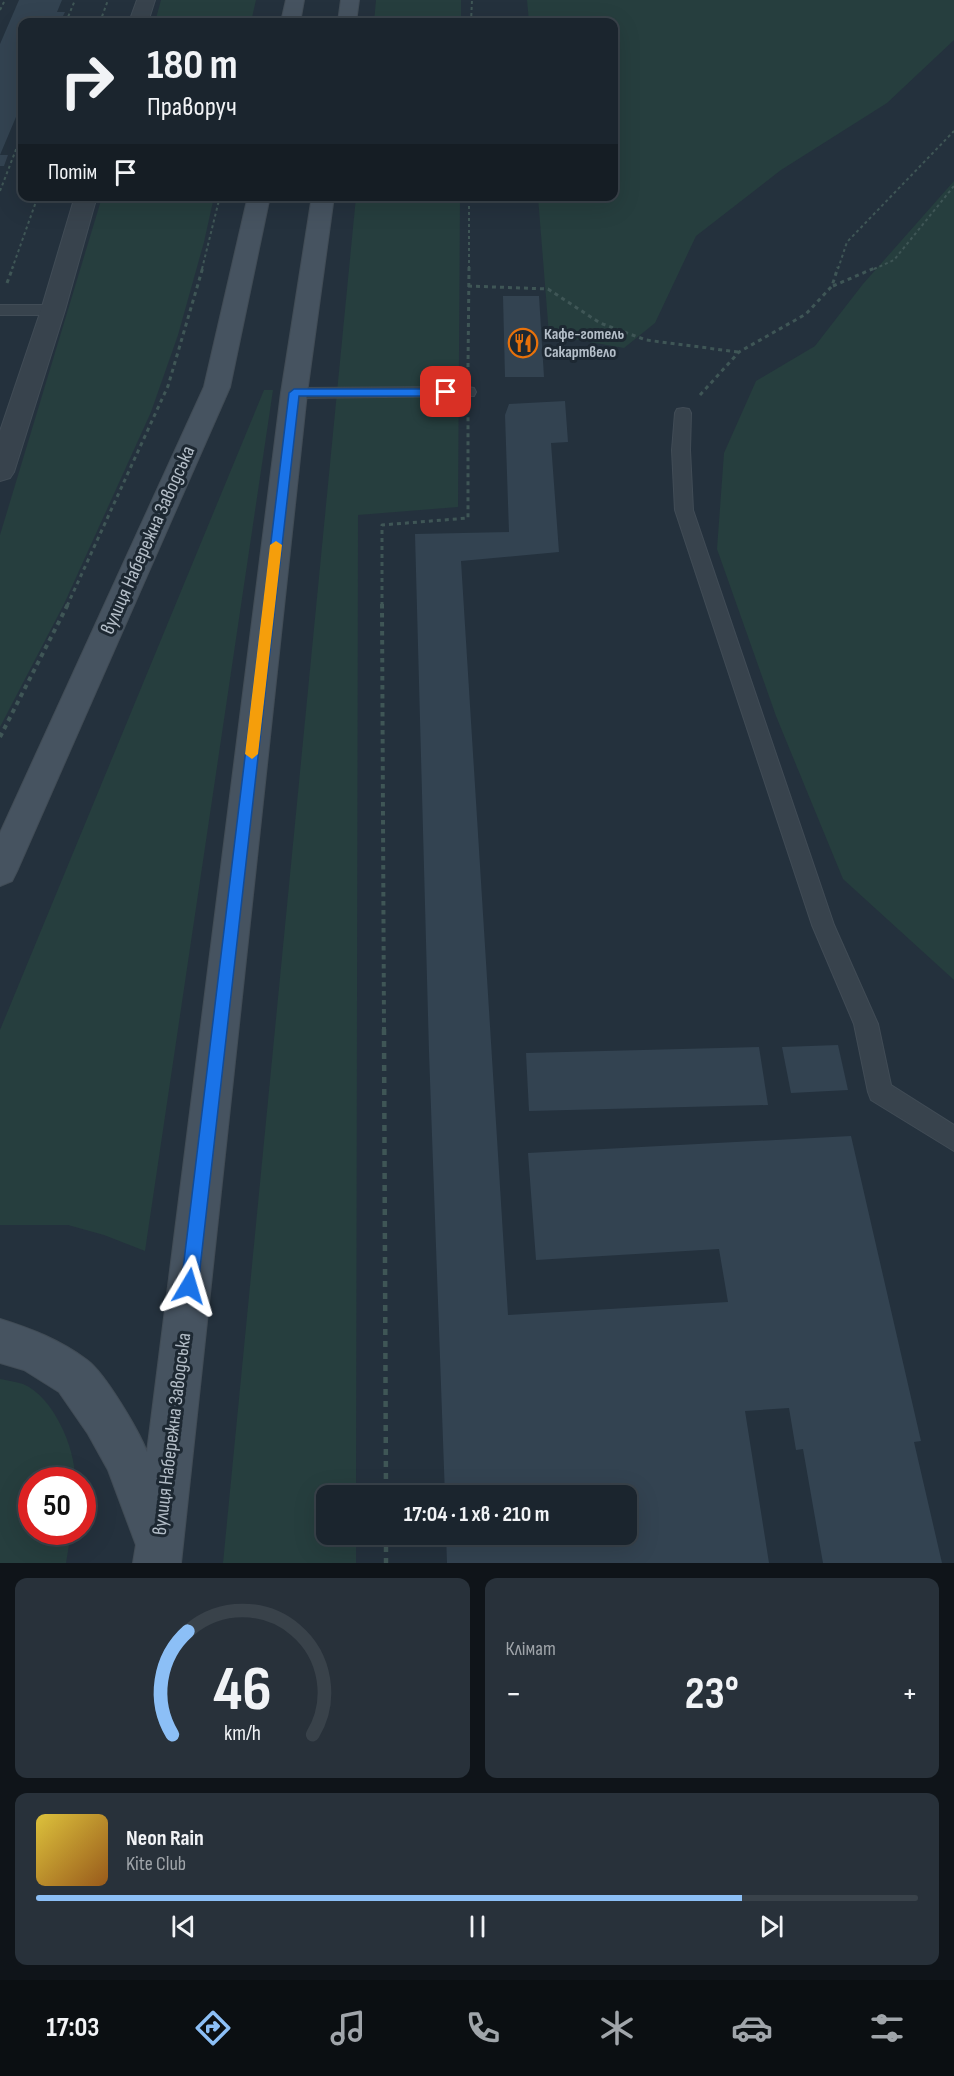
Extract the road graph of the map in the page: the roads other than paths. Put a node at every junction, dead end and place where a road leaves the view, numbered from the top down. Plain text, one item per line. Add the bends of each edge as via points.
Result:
1 (146, 0) edge
2 (295, 0) edge
3 (350, 0) edge
4 (140, 18) edge
5 (292, 18) edge
6 (348, 18) edge
7 (85, 201) edge
8 (258, 201) edge
9 (321, 201) edge
10 (0, 310) edge
11 (53, 310) junction
12 (468, 392) road end
13 (294, 393) junction
14 (683, 413) dead end
15 (0, 472) edge
16 (0, 871) edge
17 (954, 1139) edge
18 (0, 1341) edge
19 (158, 1554) edge

1 - 4 street
2 - 5 main road
3 - 6 main road
7 - 11 street
8 - 16 main road, вулиця Набережна Заводська via 217,387
9 - 13 main road, вулиця Набережна Заводська
10 - 11 lane
11 - 15 street
12 - 13 lane
13 - 19 main road, вулиця Набережна Заводська
14 - 17 lane via 684,510 823,925 866,1024 880,1092
18 - 19 main road via 35,1352 74,1377 104,1418 126,1458

